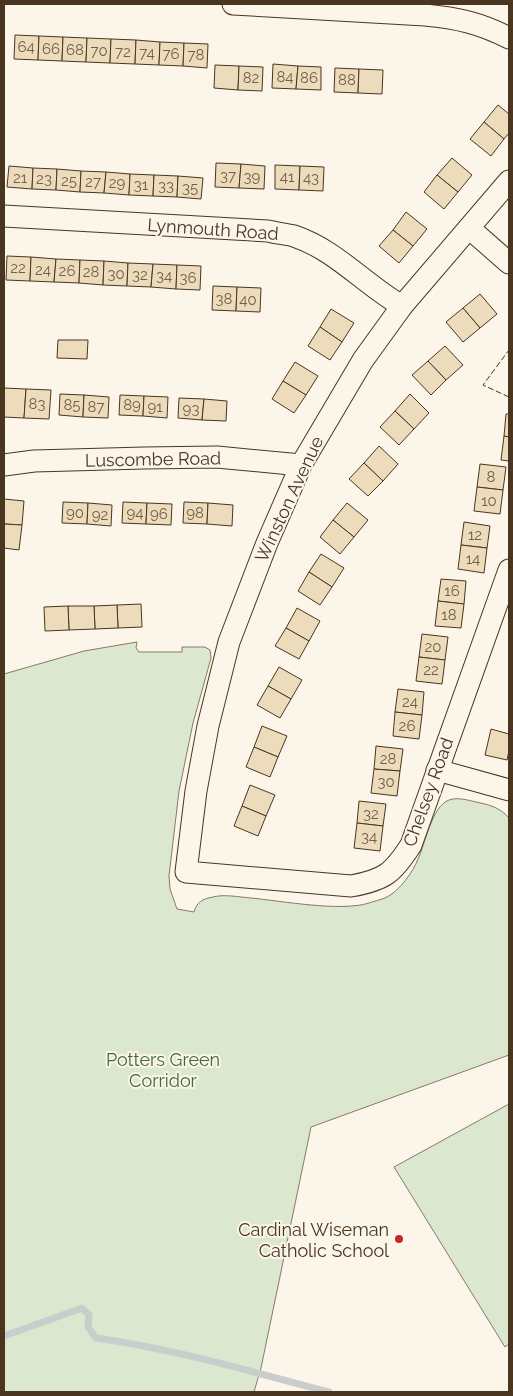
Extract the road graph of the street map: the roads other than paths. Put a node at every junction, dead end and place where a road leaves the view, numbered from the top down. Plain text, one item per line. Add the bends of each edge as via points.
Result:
1 (233, 4) edge
2 (509, 38) edge
3 (509, 181) edge
4 (4, 216) edge
5 (469, 228) junction
6 (509, 263) edge
7 (402, 306) junction
8 (4, 464) edge
9 (301, 465) junction
10 (509, 570) edge
11 (437, 770) junction
12 (509, 790) edge
13 (186, 872) joint

1 - 2 street via 448,17 479,24
3 - 5 street, Winston Avenue
4 - 7 street, Lynmouth Road via 268,231 294,236 350,267
5 - 6 street
5 - 7 street, Winston Avenue
7 - 9 street, Winston Avenue via 363,360
8 - 9 street, Luscombe Road via 217,457
9 - 13 street, Winston Avenue via 229,642 208,726
10 - 11 street, Chelsey Road
11 - 12 street
11 - 13 street, Chelsey Road via 411,845 386,876 370,883 352,886

